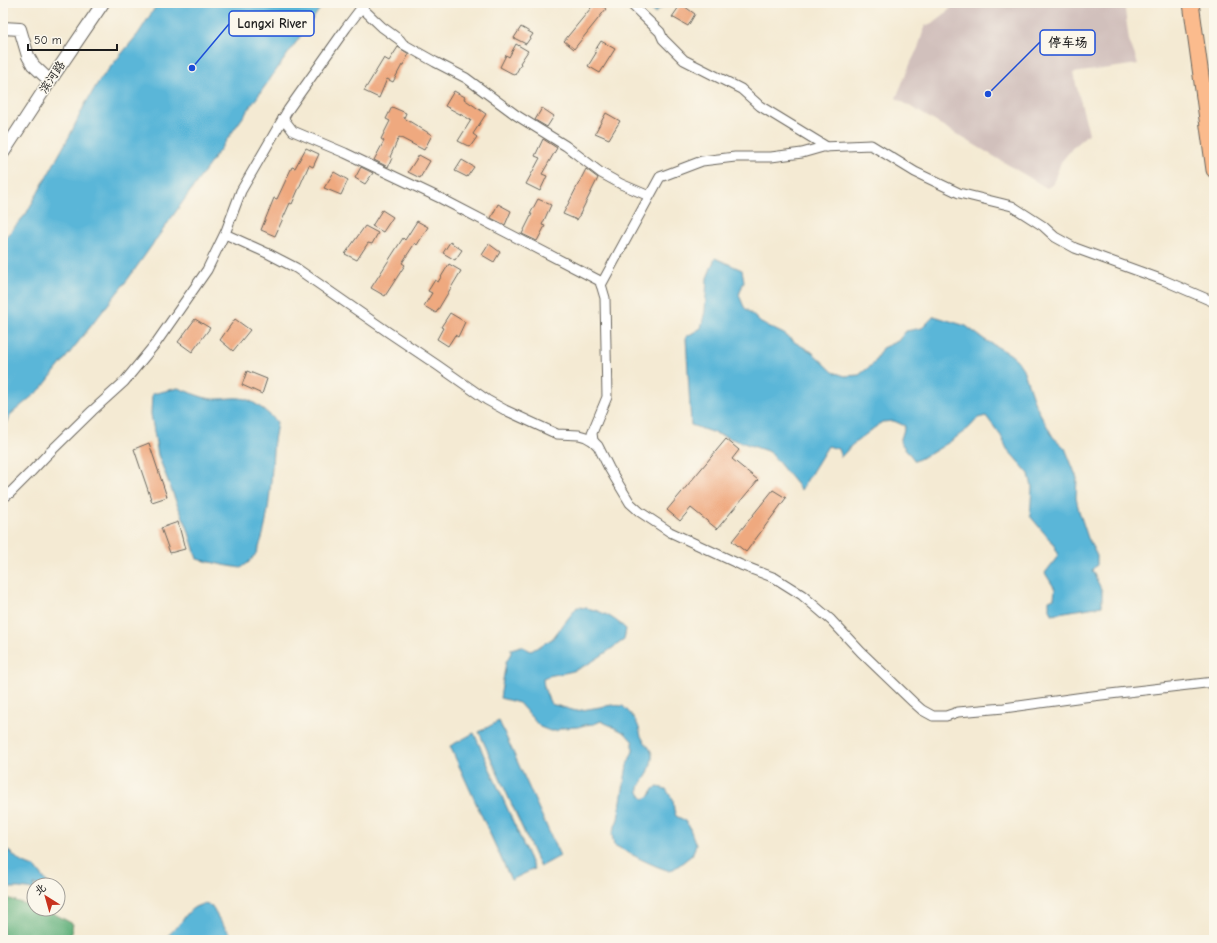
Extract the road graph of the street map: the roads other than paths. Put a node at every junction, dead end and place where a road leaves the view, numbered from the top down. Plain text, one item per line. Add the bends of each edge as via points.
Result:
1 (103, 3) edge
2 (630, 3) edge
3 (1191, 3) edge
4 (363, 5) edge
5 (3, 28) edge
6 (50, 81) junction
7 (283, 118) junction
8 (827, 147) junction
9 (3, 153) edge
10 (1214, 170) edge
11 (649, 196) junction
12 (225, 234) junction
13 (602, 285) junction
14 (1214, 302) edge
15 (593, 441) junction
16 (3, 498) edge
17 (1214, 682) edge

1 - 6 street, 滨河路
2 - 8 street via 684,60 741,89 760,106
3 - 10 main road
4 - 7 street
4 - 11 street via 382,28 403,44 466,78 601,173
5 - 6 street via 20,29 33,65
6 - 9 street, 滨河路
7 - 12 street via 241,191
7 - 13 street via 293,131 442,199 596,278
8 - 11 street via 771,157 735,157 702,161 660,177
8 - 14 street via 871,145 915,172 959,193 1012,206 1055,237 1076,248
11 - 13 street
12 - 15 street via 296,268 487,400 557,434 579,435
12 - 16 street via 207,270 156,343 124,382
13 - 15 street via 606,298 607,397 592,433
15 - 17 street via 630,503 640,512 670,532 775,578 802,595 831,620 922,710 933,716

